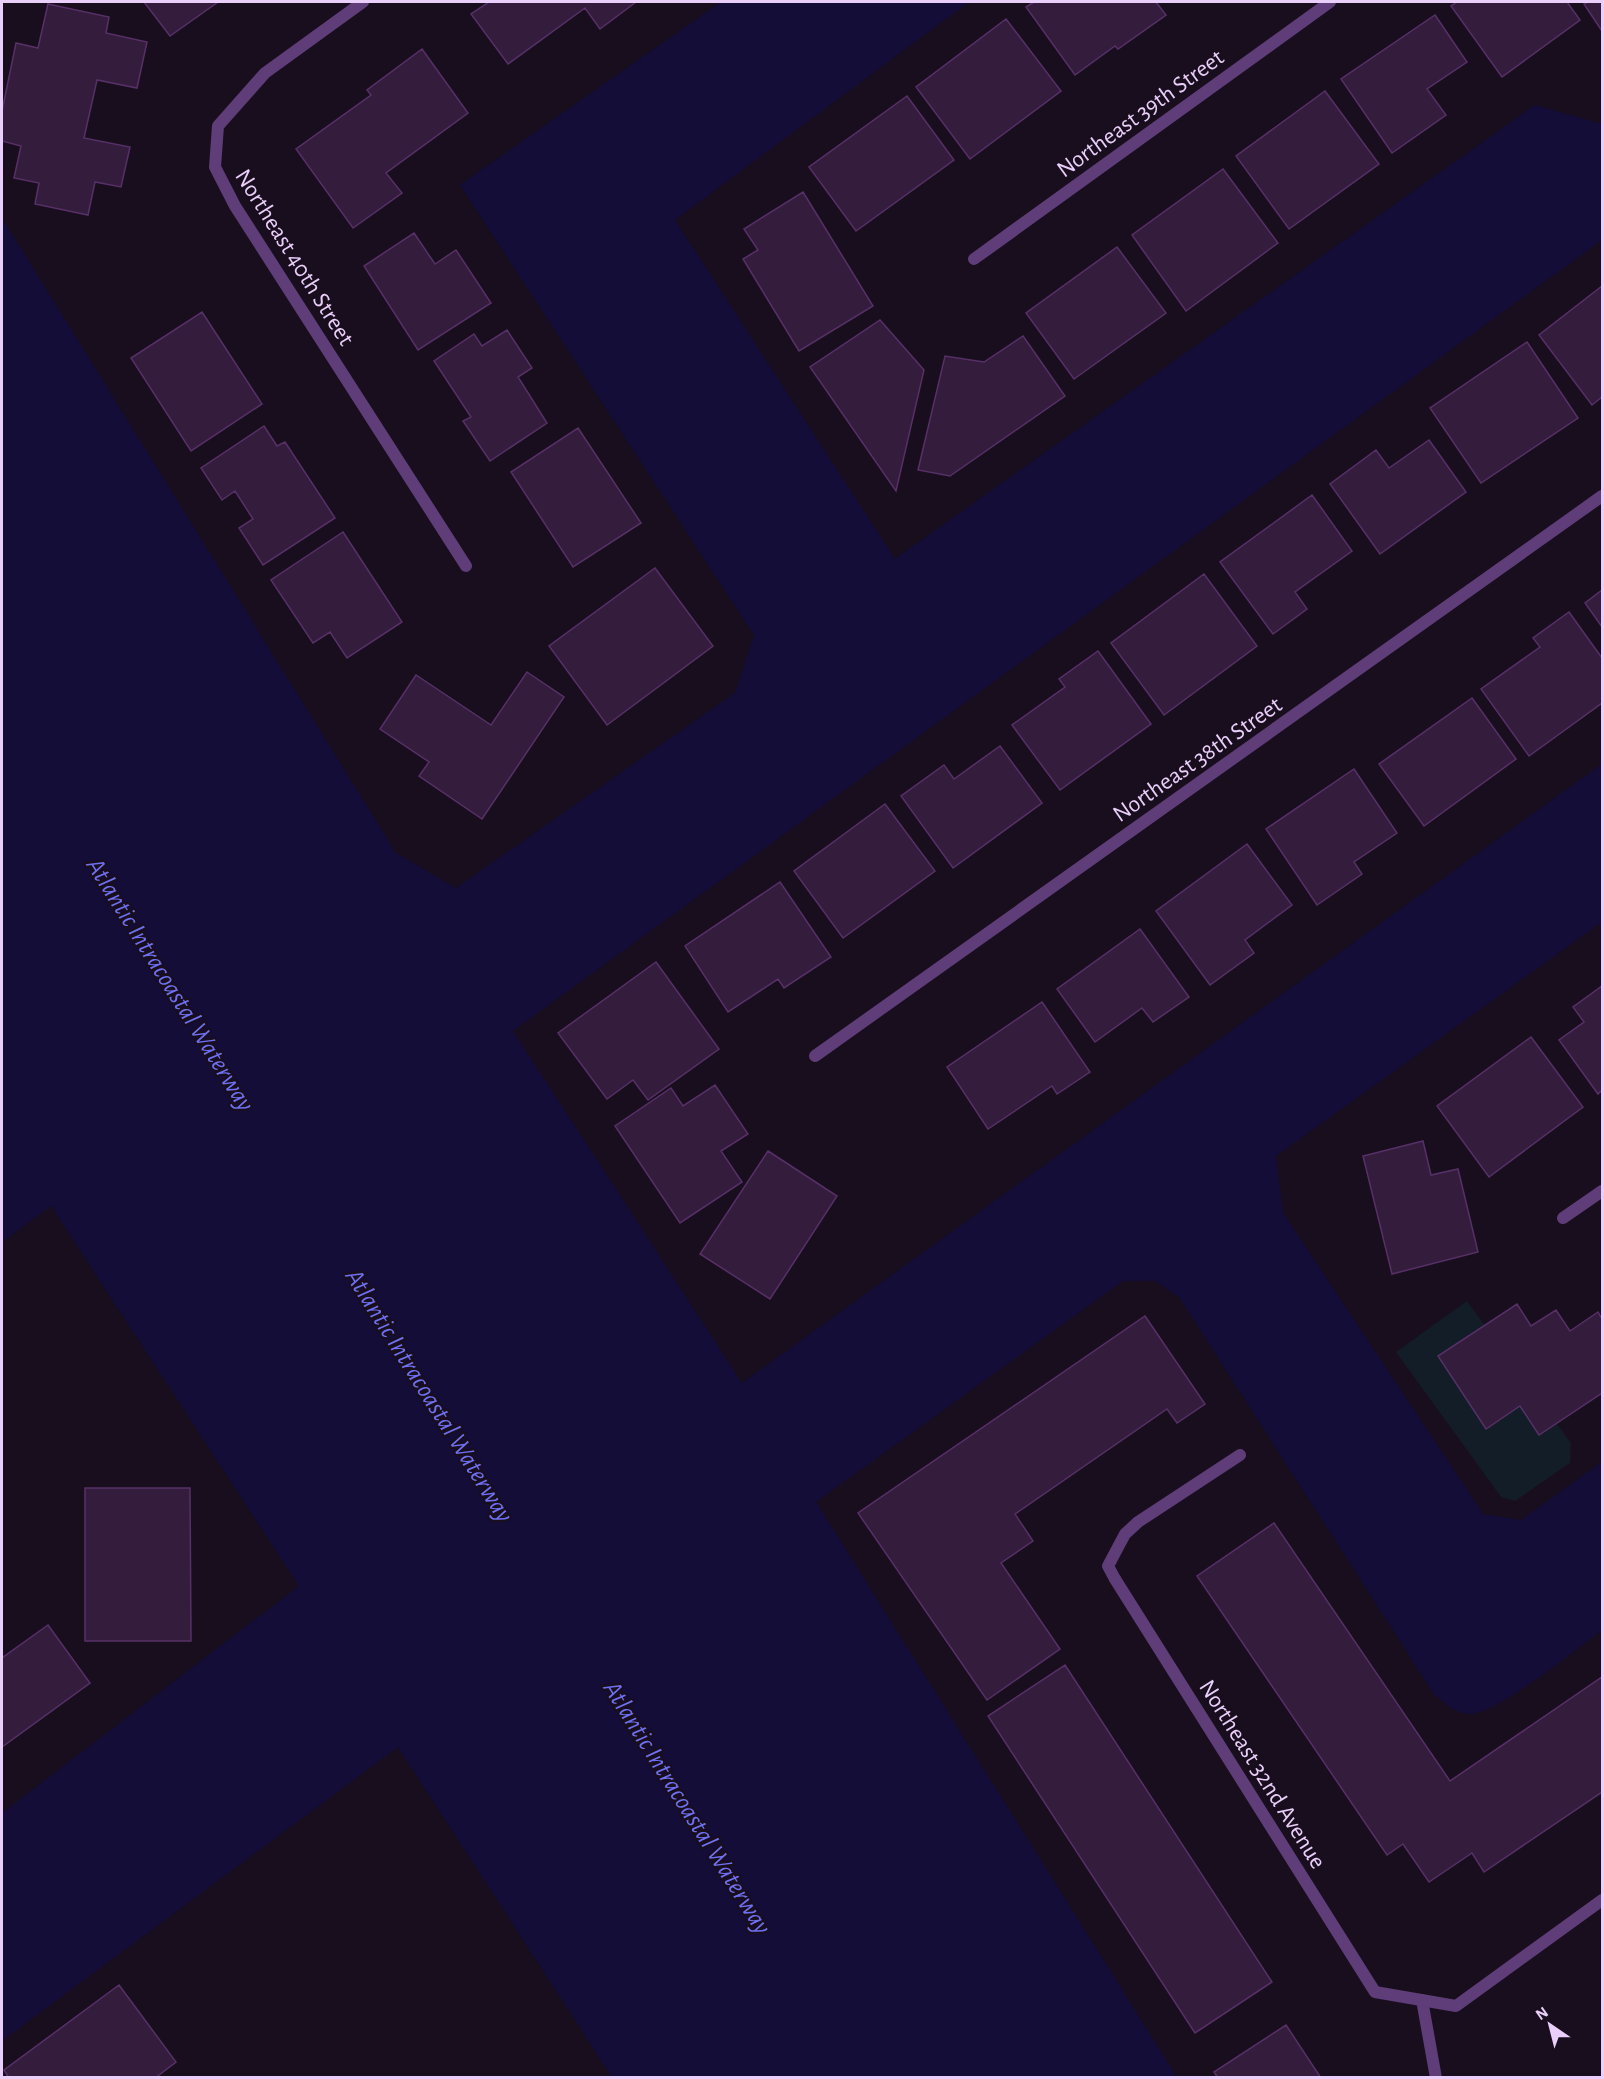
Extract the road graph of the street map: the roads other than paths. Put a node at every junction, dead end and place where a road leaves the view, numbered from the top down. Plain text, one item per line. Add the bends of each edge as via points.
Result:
1 (363, 2) edge
2 (1330, 2) edge
3 (974, 259) dead end
4 (1602, 496) edge
5 (466, 566) dead end
6 (815, 1056) dead end
7 (1602, 1191) edge
8 (1563, 1218) dead end
9 (1240, 1455) dead end
10 (1602, 1900) edge
11 (1422, 2000) junction
12 (1436, 2078) edge

1 - 5 street, Northeast 40th Street via 265,73 218,126 215,167 235,206
2 - 3 street, Northeast 39th Street
4 - 6 street, Northeast 38th Street
7 - 8 street
9 - 11 street, Northeast 32nd Avenue via 1125,1534 1108,1566 1375,1992
10 - 11 street via 1456,2006
11 - 12 street

